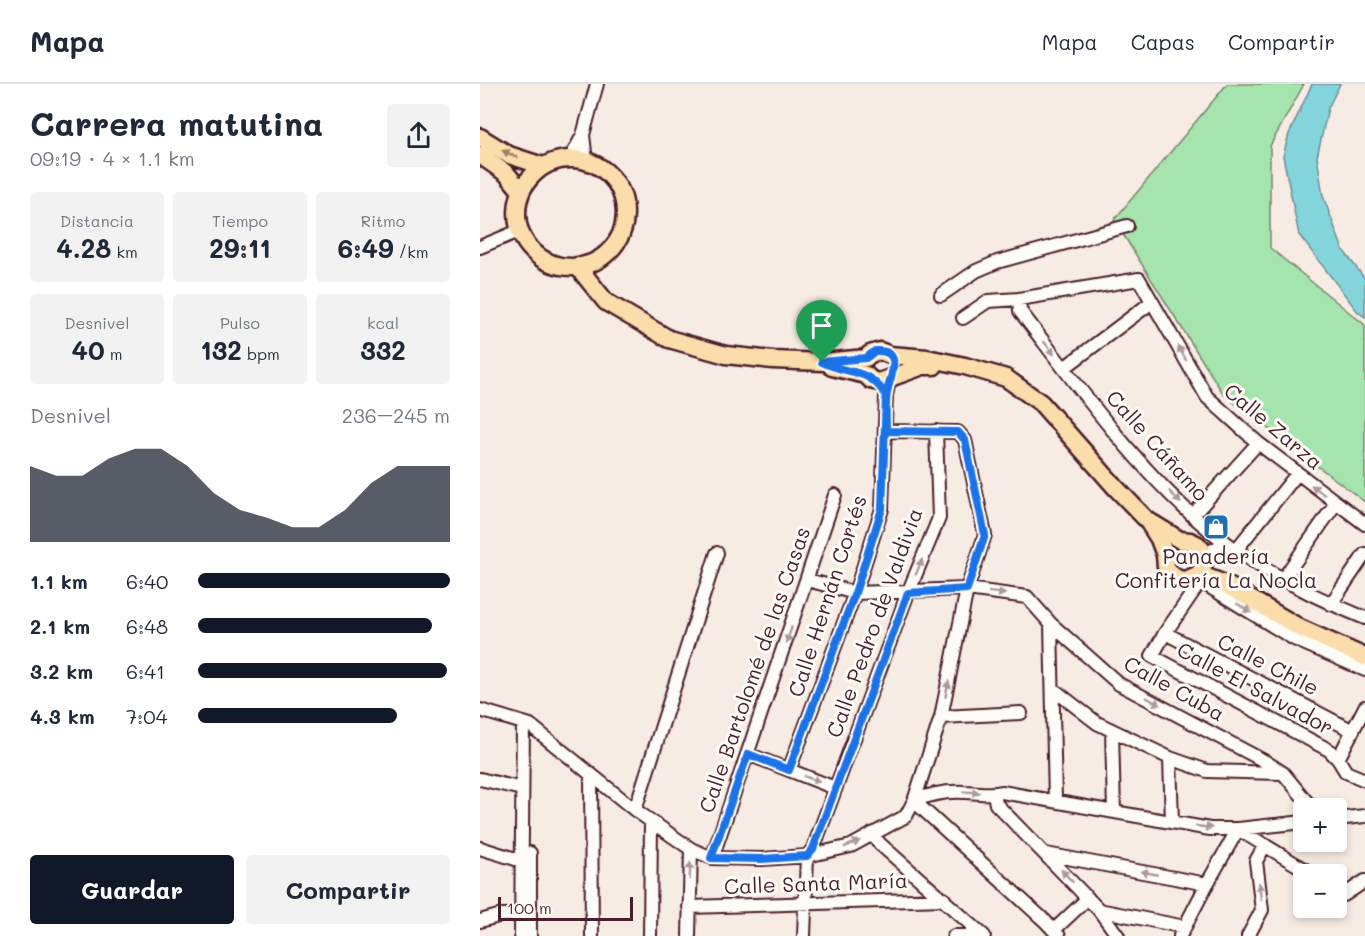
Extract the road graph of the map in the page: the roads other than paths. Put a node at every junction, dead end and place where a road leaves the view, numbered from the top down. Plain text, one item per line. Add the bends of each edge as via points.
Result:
1 (597, 84) edge
2 (480, 137) edge
3 (480, 155) edge
4 (578, 160) junction
5 (543, 166) junction
6 (521, 190) junction
7 (1127, 226) dead end
8 (519, 231) junction
9 (480, 247) edge
10 (594, 261) junction
11 (577, 266) junction
12 (599, 293) junction
13 (941, 295) dead end
14 (1019, 299) junction
15 (1152, 302) junction
16 (963, 318) dead end
17 (890, 355) junction
18 (866, 358) junction
19 (822, 362) junction
20 (965, 366) junction
21 (1064, 368) junction
22 (882, 381) junction
23 (886, 431) junction
24 (936, 431) junction
25 (1258, 443) junction
26 (1297, 474) junction
27 (835, 495) dead end
28 (1336, 503) junction
29 (1195, 517) junction
30 (1147, 520) junction
31 (1365, 524) edge
32 (1183, 540) junction
33 (1233, 548) junction
34 (717, 553) dead end
35 (1365, 554) edge
36 (1165, 555) junction
37 (1200, 570) junction
38 (1282, 579) junction
39 (808, 580) junction
40 (967, 589) junction
41 (855, 593) junction
42 (908, 593) junction
43 (1331, 604) junction
44 (1365, 618) edge
45 (1051, 624) junction
46 (1165, 633) junction
47 (1365, 657) edge
48 (1365, 669) edge
49 (1053, 689) junction
50 (1365, 707) edge
51 (480, 710) edge
52 (1021, 714) dead end
53 (941, 717) junction
54 (526, 724) junction
55 (1112, 730) junction
56 (1353, 731) junction
57 (748, 754) junction
58 (1170, 758) junction
59 (1338, 759) junction
60 (789, 770) junction
61 (1283, 773) junction
62 (591, 775) junction
63 (480, 778) edge
64 (1365, 780) edge
65 (835, 788) junction
66 (522, 789) junction
67 (994, 794) junction
68 (1304, 798) edge
69 (1055, 800) junction
70 (914, 801) junction
71 (634, 810) junction
72 (1114, 812) junction
73 (1365, 816) edge
74 (1347, 818) edge
75 (651, 822) junction
76 (1172, 822) junction
77 (1293, 823) edge
78 (1239, 829) junction
79 (872, 834) junction
80 (1265, 845) junction
81 (480, 848) edge
82 (691, 849) junction
83 (1046, 854) junction
84 (807, 856) junction
85 (711, 858) junction
86 (522, 861) junction
87 (1296, 864) edge
88 (1365, 881) edge
89 (1207, 884) junction
90 (1347, 893) edge
91 (1088, 898) junction
92 (944, 900) junction
93 (806, 904) junction
94 (689, 907) junction
95 (1099, 910) junction
96 (521, 915) junction
97 (480, 921) edge
98 (1183, 932) edge
99 (1057, 933) edge
100 (983, 935) edge
101 (1250, 935) edge
102 (521, 936) edge
103 (530, 936) edge
104 (592, 936) edge
105 (650, 936) edge
106 (688, 936) edge
107 (804, 936) edge
108 (954, 936) edge
109 (1118, 936) edge

1 - 4 street
5 -> 2 main road via 509,155
3 - 6 main road via 507,174
4 - 5 main road via 556,160
4 - 10 main road via 606,171 624,200 621,235 611,249
5 - 6 main road
6 - 8 main road via 517,207
7 - 13 street via 997,262
8 - 9 street
8 - 11 main road via 542,258 559,265
10 - 11 main road
10 - 12 main road
11 - 12 main road
12 - 19 main road via 606,302 669,339 726,355
14 - 15 street, Calle Zarza via 1139,279
14 - 16 street via 988,301
14 -> 21 street, Calle Cáñamo via 1020,311
15 - 21 street
25 -> 15 street, Calle Zarza via 1208,397
17 - 18 main road via 875,351
17 - 20 main road
17 - 22 main road via 895,365
18 - 19 main road
18 - 22 main road via 864,364
19 - 22 main road
20 - 22 main road via 923,366
20 - 30 main road via 1006,378 1041,403
21 -> 29 street, Calle Cáñamo via 1129,449
22 - 23 street, Calle Hernán Cortés
23 - 24 street
23 - 41 street, Calle Hernán Cortés via 882,509
24 - 40 street via 958,432 965,440 985,535
42 -> 24 street, Calle Pedro de Valdivia via 939,518
25 - 26 street, Calle Zarza
25 - 29 street
28 -> 26 street, Calle Zarza
26 - 33 street
27 - 39 street, Calle Bartolomé de las Casas
28 - 31 street, Calle Zarza
28 - 38 street
29 - 32 street via 1197,525
29 - 33 street, Calle Cáñamo
30 - 32 main road
30 - 36 main road
32 - 36 main road via 1173,543
32 - 37 main road via 1198,545
33 - 37 street via 1220,546
33 - 38 street, Calle Cáñamo
34 - 71 street
35 - 43 street
36 - 37 main road via 1171,574 1182,580
37 - 46 street
37 - 47 main road via 1300,628
37 -> 48 street via 1294,639
38 - 43 street, Calle Cáñamo
39 - 41 street, Calle Cuba
39 -> 57 street, Calle Bartolomé de las Casas
40 - 42 street, Calle Cuba
40 -> 45 street, Calle Cuba via 1027,597
53 -> 40 street
41 - 42 street, Calle Cuba
41 - 60 street, Calle Hernán Cortés
42 - 65 street, Calle Pedro de Valdivia
43 - 44 street, Calle Cáñamo
45 - 49 street
45 -> 61 street, Calle Cuba via 1119,684
46 - 56 street, Calle Chile
46 - 59 street, Calle El Salvador via 1152,656 1329,750
49 - 55 street
49 - 69 street
50 - 56 street
51 - 54 street
52 - 53 street
53 - 70 street
54 - 62 street
54 - 66 street
54 - 103 street
55 - 58 street
55 - 72 street
56 - 59 street
57 - 60 street
57 - 85 street, Calle Bartolomé de las Casas
58 - 61 street via 1207,771
58 - 76 street
59 - 64 street, Calle El Salvador via 1346,772
60 -> 65 street
61 - 68 street, Calle Cuba
62 - 71 street
62 - 104 street
63 - 66 street
65 - 84 street, Calle Pedro de Valdivia
66 - 86 street
67 - 69 street
70 -> 67 street via 931,794 962,791
67 - 83 street via 996,804
69 - 72 street
70 - 79 street via 906,816
70 - 99 street
71 - 75 street
72 - 76 street
73 - 74 street
75 - 82 street
75 - 105 street
76 -> 78 street via 1210,829
77 - 78 street
78 - 80 street
78 - 89 street
84 -> 79 street via 850,846
79 - 92 street
80 - 87 street
101 -> 80 street via 1263,910 1256,861
81 - 86 street
82 - 85 street
94 -> 82 street
89 -> 83 street
91 -> 83 street
84 - 85 street
84 - 93 street
86 - 96 street
88 - 90 street
89 - 98 street
91 - 95 street
91 - 99 street
92 - 93 street, Calle Santa María
92 - 100 street
93 - 94 street, Calle Santa María
93 - 107 street
94 - 106 street
95 - 98 street
95 - 109 street
96 - 97 street
96 - 102 street
100 - 108 street

